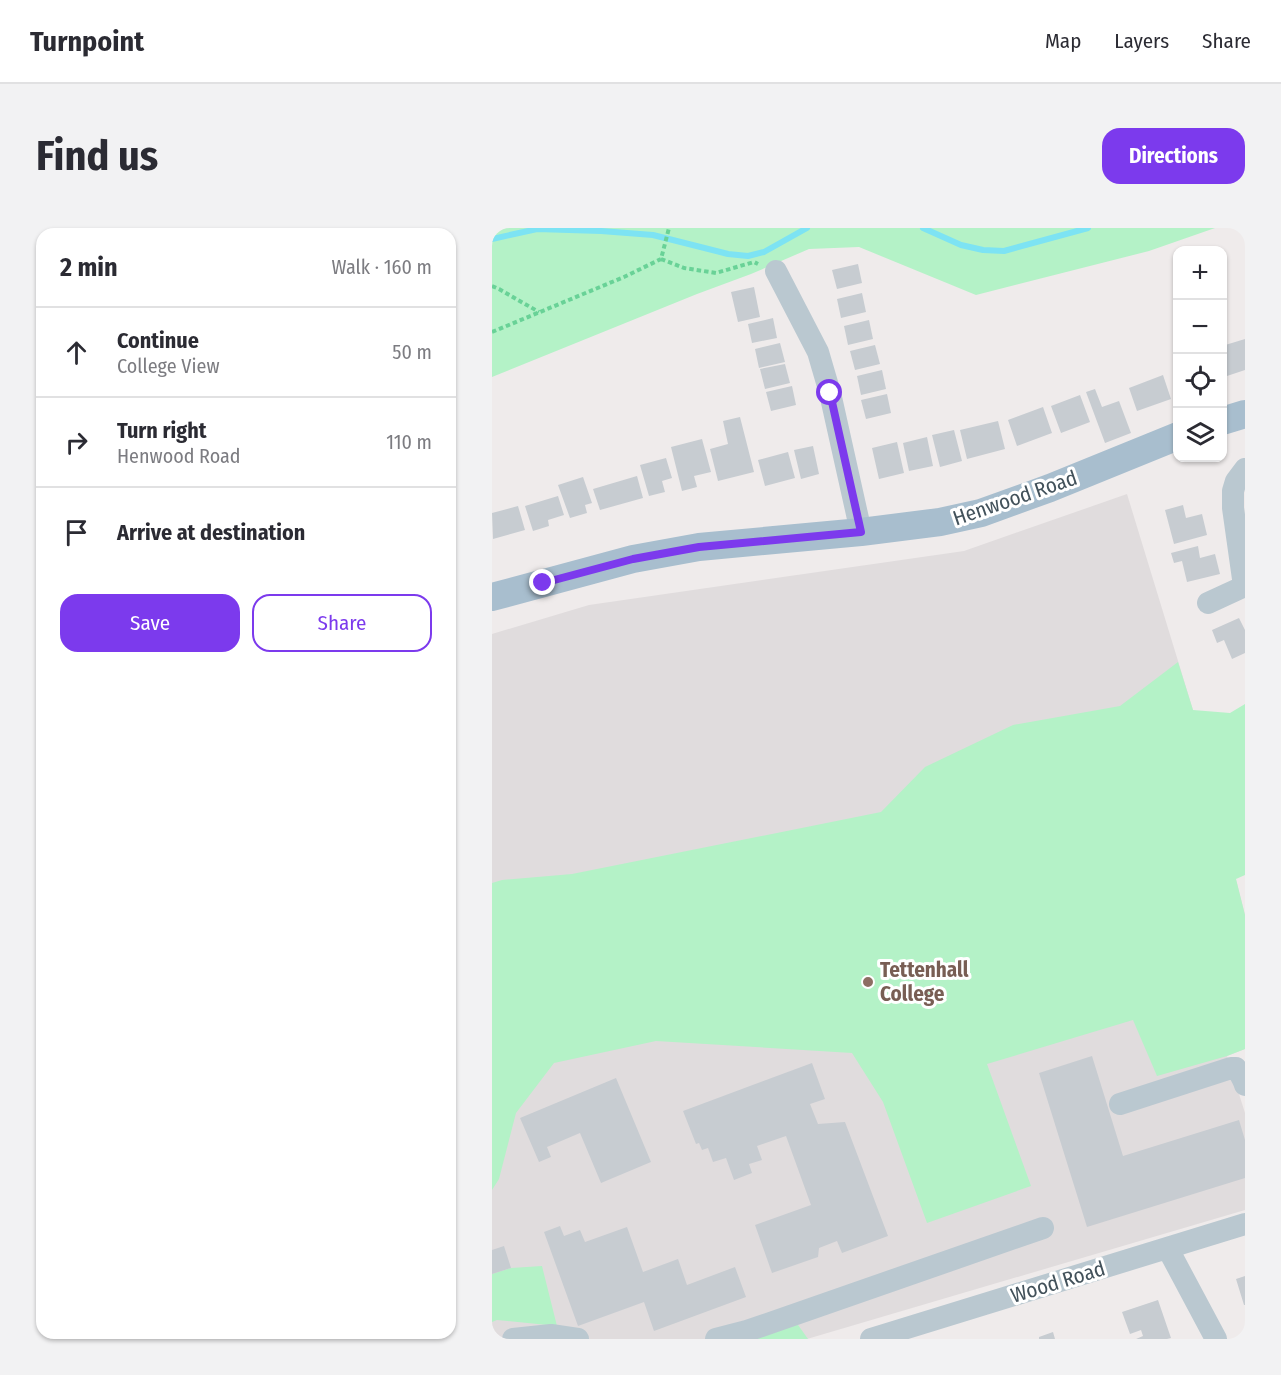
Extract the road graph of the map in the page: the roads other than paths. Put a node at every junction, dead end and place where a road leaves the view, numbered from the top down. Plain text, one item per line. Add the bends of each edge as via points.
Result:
1 (776, 271) road end
2 (1245, 414) edge
3 (1227, 420) edge
4 (1173, 438) edge
5 (1245, 469) edge
6 (861, 532) junction
7 (1245, 586) edge
8 (492, 597) edge
9 (1208, 603) dead end
10 (1245, 1085) edge
11 (1120, 1104) dead end
12 (1245, 1224) edge
13 (1043, 1228) dead end
14 (1168, 1249) junction
15 (513, 1339) edge
16 (578, 1339) edge
17 (716, 1339) edge
18 (871, 1339) edge
19 (1216, 1339) edge

1 - 6 street via 818,352
2 - 3 main road
4 - 6 main road, Henwood Road via 981,513
5 - 7 street via 1233,491
6 - 8 main road, Henwood Road via 699,547 633,559
7 - 9 street
10 - 11 street via 1243,1077 1232,1068
12 - 14 street, Wood Road
13 - 17 street
14 - 18 street, Wood Road
14 - 19 street
15 - 16 street via 550,1335

